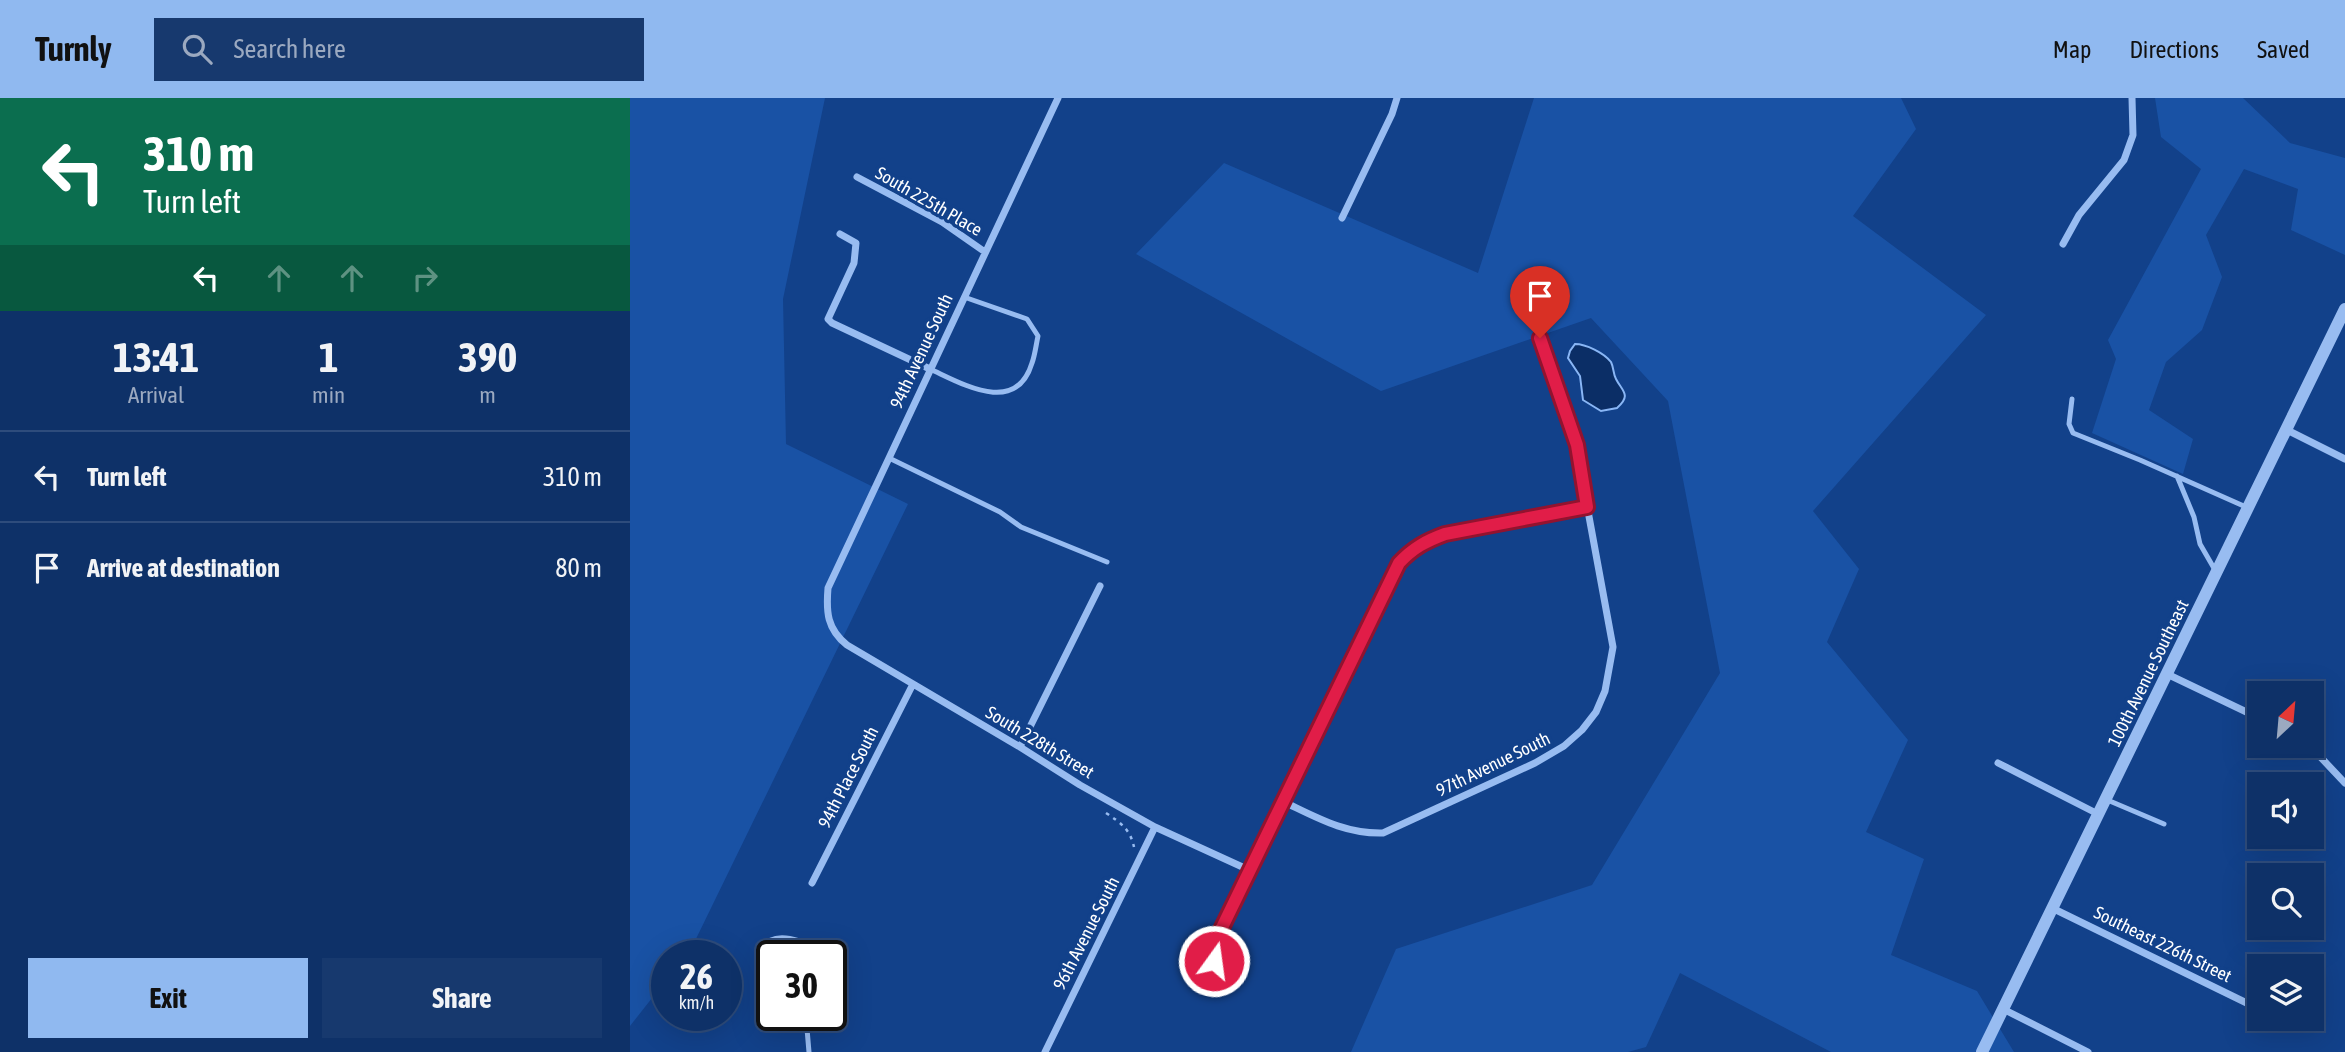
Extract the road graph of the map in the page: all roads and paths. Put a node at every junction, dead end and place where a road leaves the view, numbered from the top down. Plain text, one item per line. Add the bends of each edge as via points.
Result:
1 (1058, 98) edge
2 (1397, 98) edge
3 (2133, 98) edge
4 (857, 177) dead end
5 (1342, 218) dead end
6 (840, 234) dead end
7 (2063, 244) dead end
8 (985, 252) junction
9 (964, 297) junction
10 (2345, 309) edge
11 (1540, 338) dead end
12 (930, 369) junction
13 (2072, 399) dead end
14 (2287, 430) junction
15 (889, 458) junction
16 (2345, 459) edge
17 (1581, 473) joint
18 (2177, 477) junction
19 (1587, 507) junction
20 (2249, 508) junction
21 (1107, 562) dead end
22 (2216, 573) junction
23 (1100, 586) dead end
24 (830, 621) joint
25 (2167, 674) junction
26 (913, 684) junction
27 (2247, 712) edge
28 (1020, 747) junction
29 (2321, 758) edge
30 (1998, 763) dead end
31 (2345, 783) edge
32 (2105, 799) junction
33 (1282, 801) junction
34 (1098, 804) dead end
35 (2098, 814) junction
36 (2164, 824) dead end
37 (1156, 827) junction
38 (1136, 869) junction
39 (1249, 870) junction
40 (812, 883) dead end
41 (2052, 908) junction
42 (775, 940) edge
43 (802, 940) edge
44 (1221, 984) dead end
45 (2247, 1003) edge
46 (2003, 1009) junction
47 (806, 1031) edge
48 (809, 1052) edge
49 (1045, 1052) edge
50 (1982, 1052) edge
51 (2088, 1052) edge

1 - 8 street, 94th Avenue South
2 - 5 street
3 - 7 street via 2133,135 2124,160 2079,215
4 - 8 street, South 225th Place via 942,222
6 - 12 street via 856,243 854,263 828,319
8 - 9 street, 94th Avenue South
9 - 12 street, 94th Avenue South
9 - 12 lane via 1027,319 1038,337 1031,366 1011,391 994,394
10 - 14 street, 100th Avenue Southeast
11 - 17 lane via 1577,445
12 - 15 street, 94th Avenue South
13 - 18 lane via 2069,424 2073,433
14 - 16 street
14 - 20 street, 100th Avenue Southeast
15 - 21 lane via 1000,512 1021,527
15 - 24 street, 94th Avenue South via 828,588
17 - 19 street, 97th Avenue South
18 - 20 lane
18 - 22 lane via 2200,544
19 - 33 street via 1445,534 1411,550 1399,563
19 - 33 street, 97th Avenue South via 1613,648 1605,691 1583,730 1535,763 1383,833 1344,829
20 - 22 street, 100th Avenue Southeast
22 - 25 street, 100th Avenue Southeast
23 - 28 street
24 - 26 street, South 228th Street via 834,635 847,645
25 - 27 street
25 - 32 street, 100th Avenue Southeast
26 - 28 street, South 228th Street
26 - 40 street, 94th Place South
28 - 37 street, South 228th Street
29 - 31 street
30 - 35 street
32 - 35 street, 100th Avenue Southeast
32 - 36 lane
33 - 39 street
34 - 38 path via 1129,831
35 - 41 street, 100th Avenue Southeast
37 - 38 street, 96th Avenue South
37 - 39 street, South 228th Street
38 - 49 street, 96th Avenue South
39 - 44 street via 1215,942 1214,961
41 - 45 street, Southeast 226th Street
41 - 46 street, 100th Avenue Southeast
42 - 43 lane
46 - 50 street, 100th Avenue Southeast
46 - 51 street
47 - 48 lane

